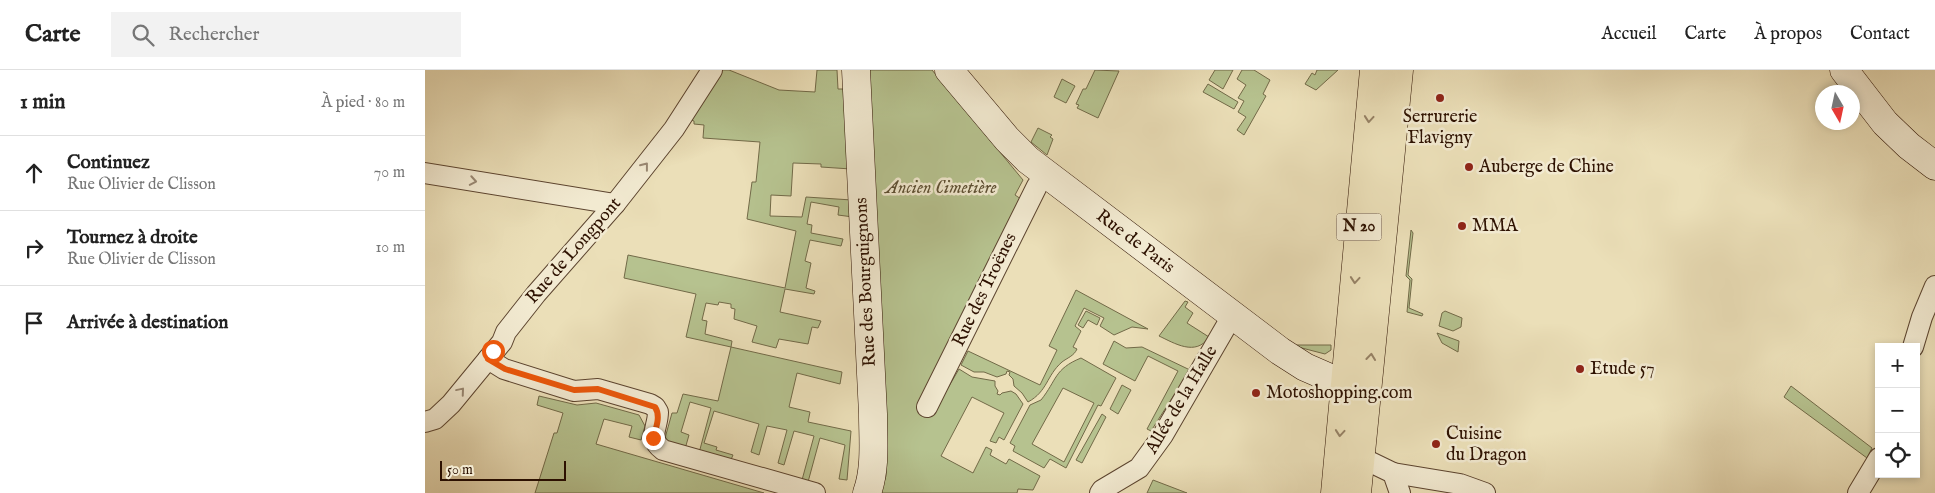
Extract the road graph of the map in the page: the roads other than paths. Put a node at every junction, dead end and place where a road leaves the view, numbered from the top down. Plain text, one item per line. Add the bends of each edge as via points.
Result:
1 (712, 70) edge
2 (856, 70) edge
3 (949, 70) edge
4 (1373, 70) edge
5 (1399, 70) edge
6 (1844, 70) edge
7 (1935, 166) edge
8 (425, 173) edge
9 (1045, 174) junction
10 (615, 204) junction
11 (1935, 286) edge
12 (1232, 316) junction
13 (1914, 343) edge
14 (488, 359) junction
15 (1344, 384) junction
16 (927, 407) dead end
17 (425, 422) edge
18 (1361, 457) junction
19 (1875, 465) edge
20 (1393, 473) junction
21 (815, 493) edge
22 (867, 493) edge
23 (1100, 493) edge
24 (1335, 493) edge
25 (1357, 493) edge
26 (1400, 493) edge
27 (1485, 493) edge
28 (1858, 493) edge

10 -> 1 street, Rue de Longpont via 674,129
2 - 22 street, Rue des Bourguignons via 873,414 874,459
3 - 9 street, Rue de Paris via 1007,138
4 -> 15 main road, N 20
18 -> 5 main road, N 20
6 - 7 street via 1885,123
8 -> 10 street
9 - 12 street, Rue de Paris
9 - 16 street, Rue des Troënes
10 - 14 street, Rue de Longpont via 536,294
11 - 13 street
12 - 15 street, Rue de Paris via 1305,367
12 - 23 street, Allée de la Halle via 1163,435 1139,468
17 -> 14 street, Rue de Longpont via 435,419 451,404
14 - 21 street via 505,369 574,390 598,389 650,404 658,412 653,438 663,450
15 -> 24 main road, N 20
18 - 20 street
18 - 25 main road, N 20
19 - 28 street
20 - 26 street
20 - 27 street via 1461,484

